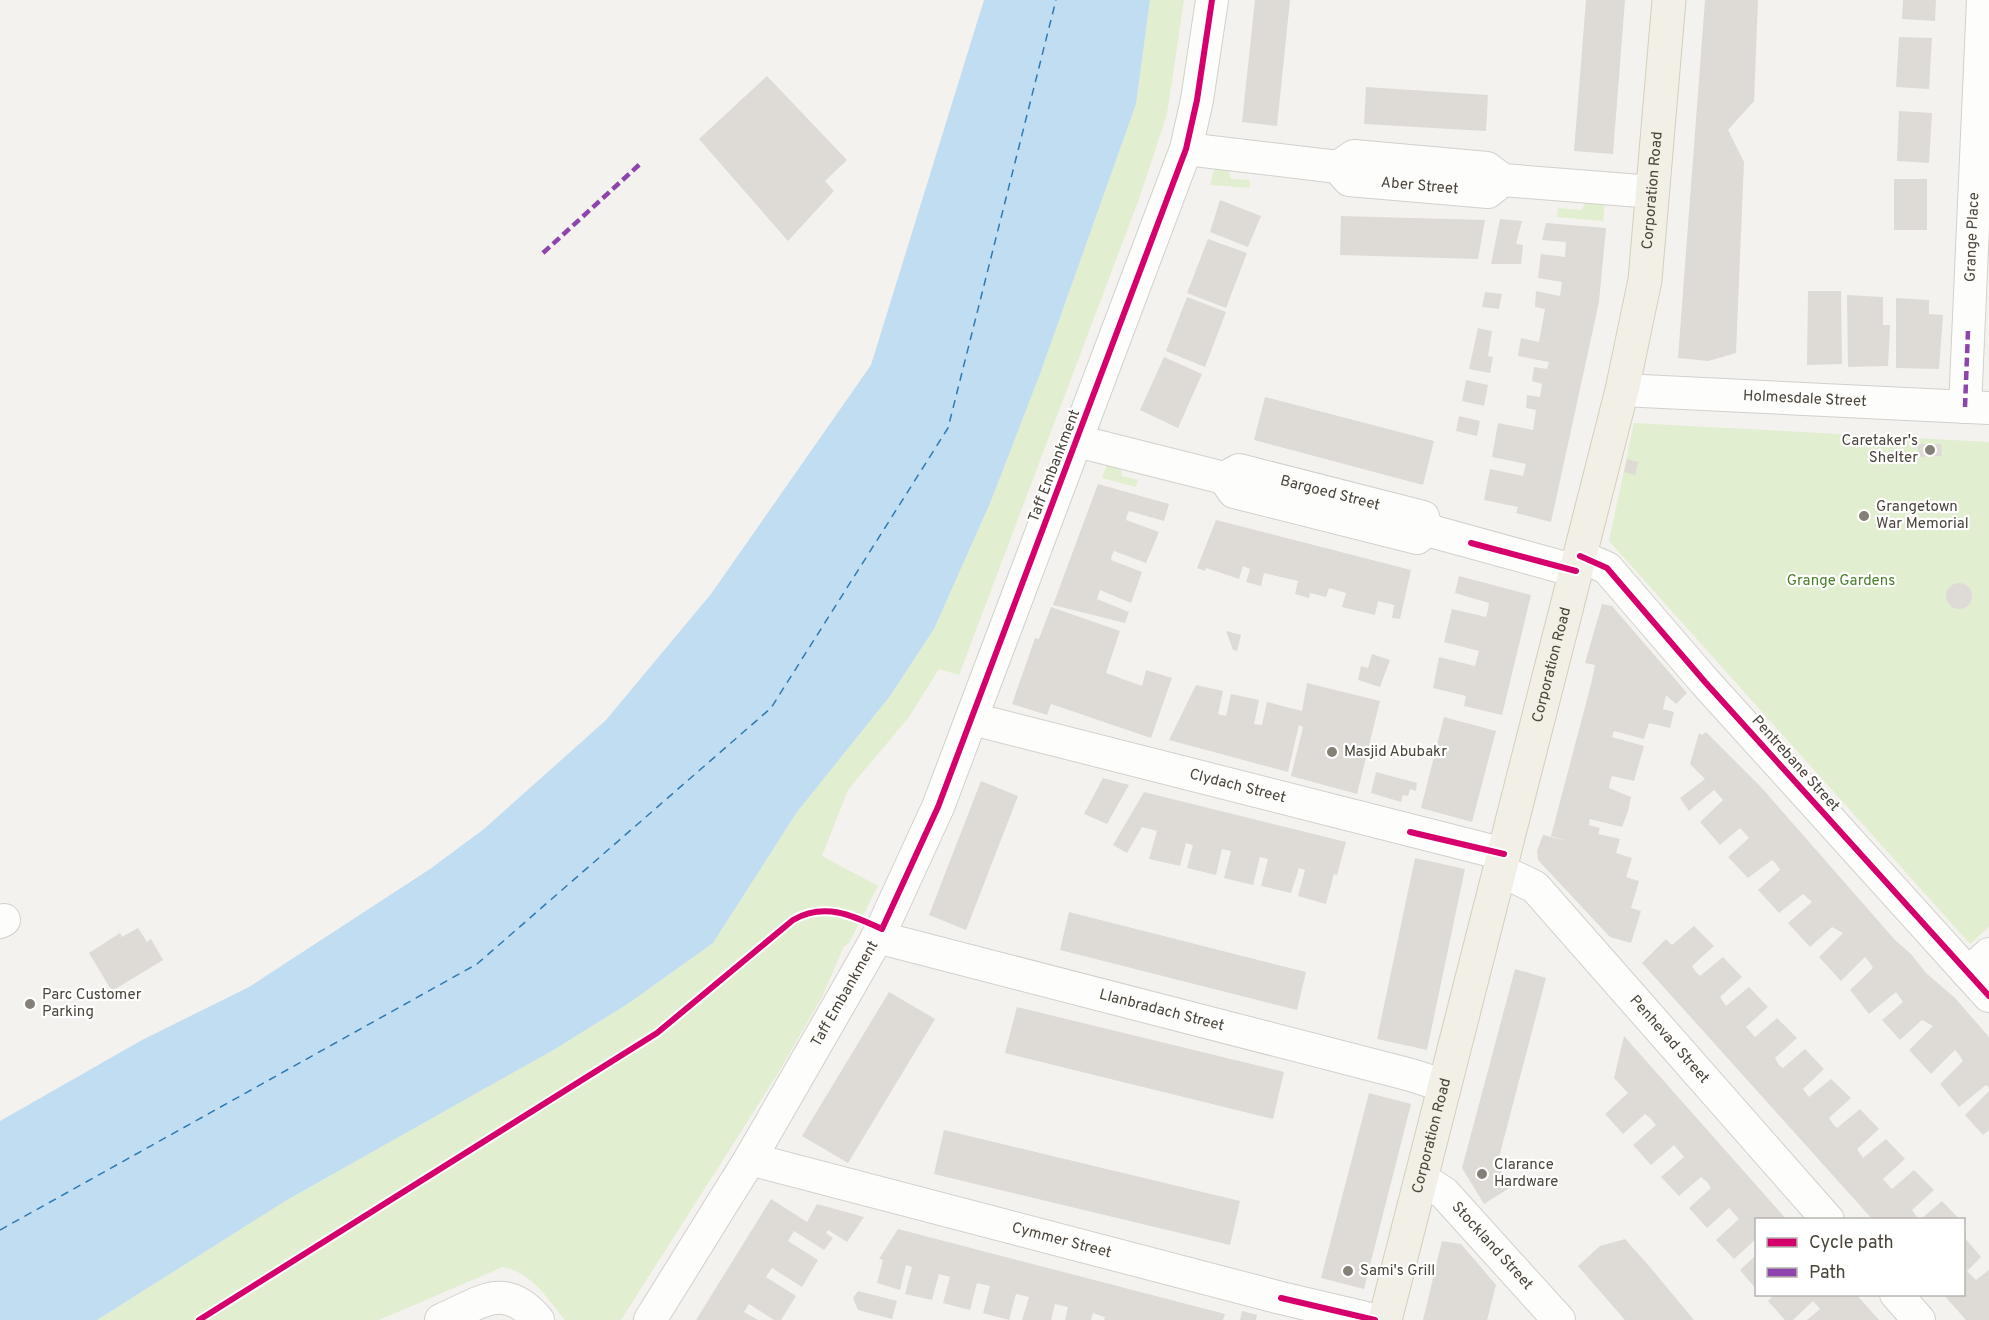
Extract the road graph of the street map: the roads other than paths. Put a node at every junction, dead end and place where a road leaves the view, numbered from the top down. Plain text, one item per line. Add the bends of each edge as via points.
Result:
1 (1212, 0) edge
2 (1669, 0) edge
3 (1983, 0) edge
4 (1186, 149) junction
5 (1653, 192) junction
6 (1622, 390) junction
7 (1977, 407) edge
8 (1077, 441) junction
9 (1578, 563) junction
10 (973, 719) junction
11 (1502, 862) junction
12 (877, 938) junction
13 (1978, 963) edge
14 (1989, 996) edge
15 (1445, 1086) junction
16 (750, 1159) junction
17 (1421, 1178) junction
18 (1826, 1218) edge
19 (1898, 1296) edge
20 (441, 1320) edge
21 (538, 1320) edge
22 (650, 1320) edge
23 (1375, 1320) edge
24 (1385, 1320) edge
25 (1559, 1320) edge
26 (1919, 1320) edge

1 - 4 street, Taff Embankment
2 - 5 main road, Corporation Road
3 - 7 street, Grange Place via 1968,331
4 - 5 street, Aber Street via 1338,167 1349,180 1488,192 1503,180
4 - 8 street, Taff Embankment
5 - 6 main road, Corporation Road via 1645,280
6 - 7 street, Holmesdale Street
6 - 9 main road, Corporation Road
8 - 9 street, Bargoed Street via 1224,478 1234,492 1417,538 1427,530 1471,543
8 - 10 street, Taff Embankment
9 - 11 main road, Corporation Road
9 - 13 street, Pentrebane Street via 1607,568 1705,682
10 - 11 street, Clydach Street via 1410,831
10 - 12 street, Taff Embankment via 938,807
11 - 15 main road, Corporation Road
11 - 18 street, Penhevad Street via 1535,887
12 - 15 street, Llanbradach Street
12 - 16 street, Taff Embankment
13 - 14 street, Pentrebane Street
15 - 17 main road, Corporation Road
16 - 22 street, Taff Embankment
16 - 23 street, Cymmer Street
17 - 24 main road, Corporation Road
17 - 25 street, Stockland Street via 1444,1193
19 - 26 street
20 - 21 street via 506,1296 524,1304

